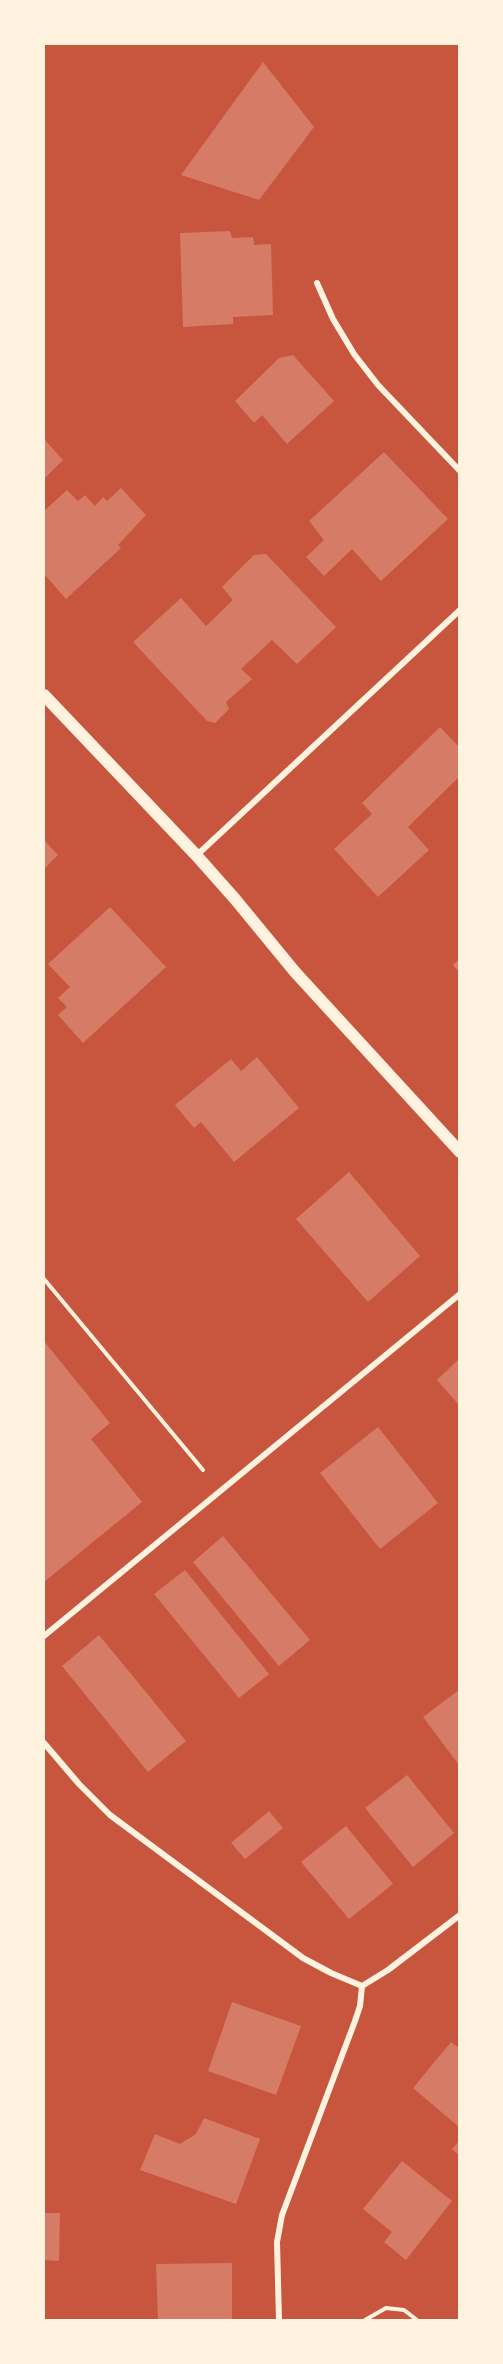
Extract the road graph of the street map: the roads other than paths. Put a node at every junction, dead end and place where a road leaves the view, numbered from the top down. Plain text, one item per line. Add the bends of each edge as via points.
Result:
1 (317, 283) dead end
2 (459, 471) edge
3 (459, 610) edge
4 (44, 695) edge
5 (196, 855) junction
6 (459, 1152) edge
7 (459, 1294) edge
8 (44, 1636) edge
9 (44, 1743) edge
10 (459, 1915) edge
11 (362, 1986) junction
12 (279, 2320) edge

1 - 2 street via 354,354
3 - 5 street
4 - 5 main road
5 - 6 main road via 295,972
7 - 8 street
9 - 11 street via 110,1815 303,1958
10 - 11 street
11 - 12 street via 356,2021 282,2215 277,2242

